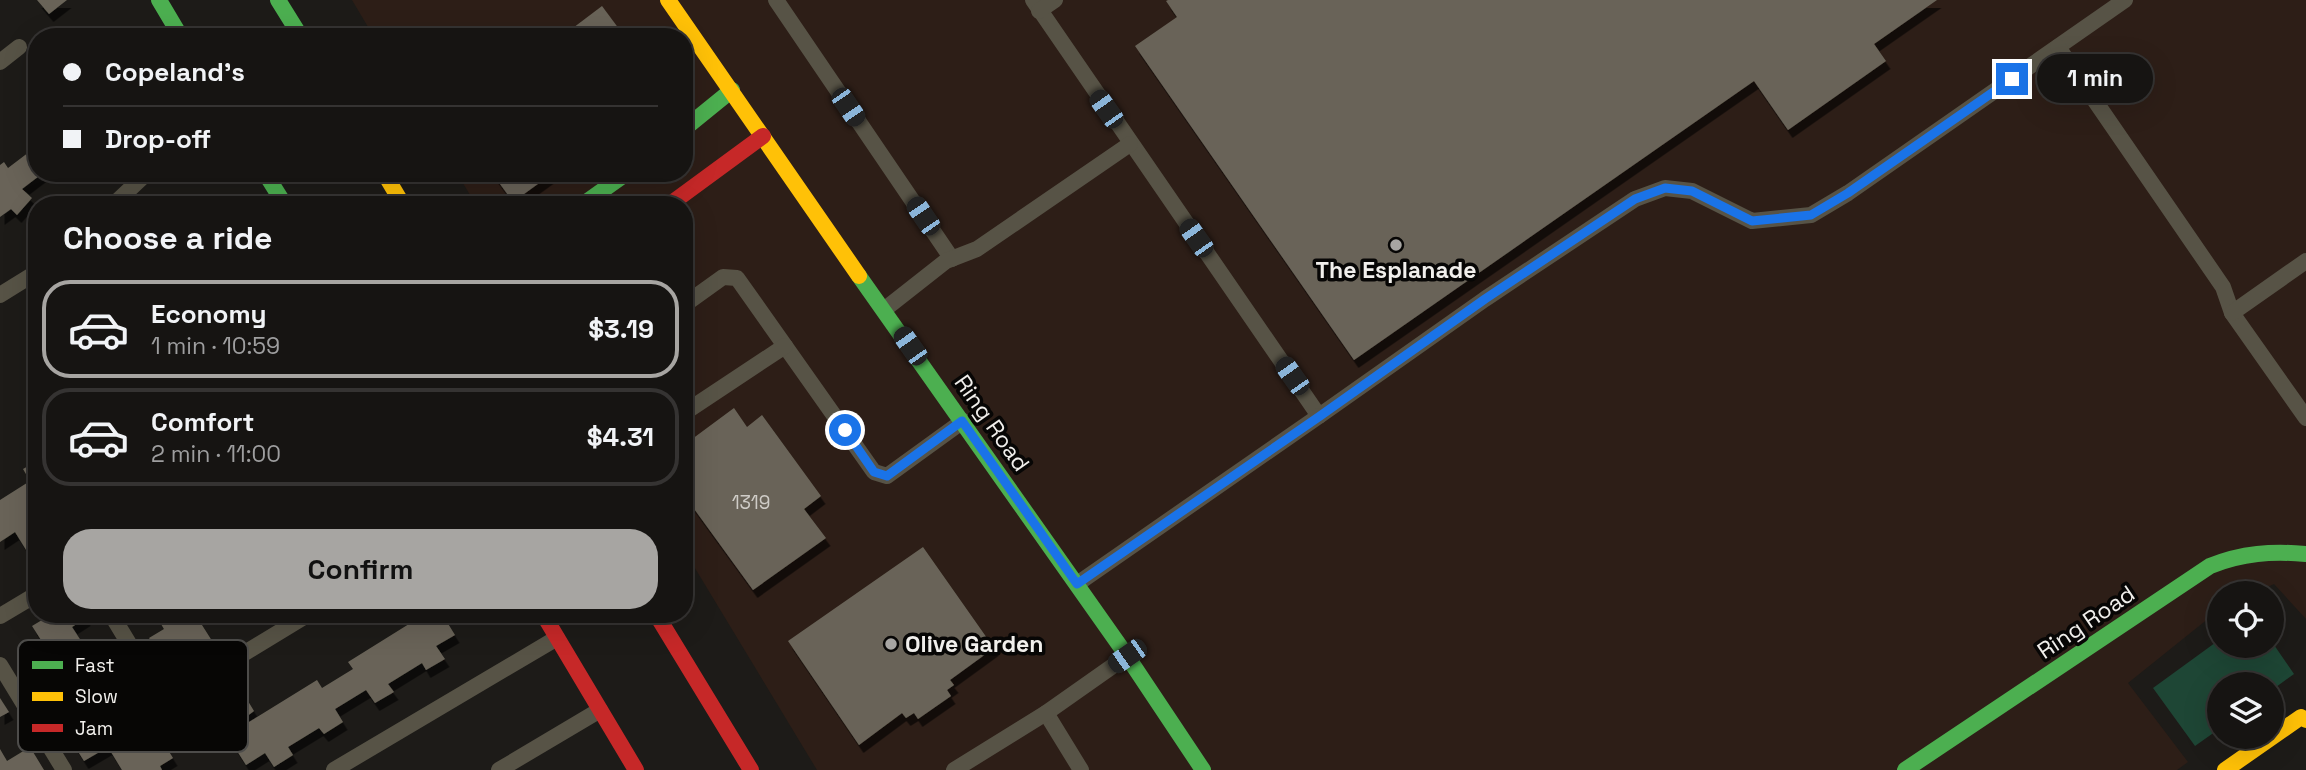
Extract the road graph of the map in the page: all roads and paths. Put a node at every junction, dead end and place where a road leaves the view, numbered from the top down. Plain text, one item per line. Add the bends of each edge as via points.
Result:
1 (159, 0) edge
2 (278, 0) edge
3 (668, 0) edge
4 (776, 0) edge
5 (1055, 0) edge
6 (2125, 0) edge
7 (1036, 6) edge
8 (176, 28) edge
9 (295, 28) edge
10 (688, 28) edge
11 (693, 35) edge
12 (19, 47) dead end
13 (2058, 47) junction
14 (0, 62) edge
15 (732, 90) junction
16 (693, 122) edge
17 (763, 136) junction
18 (1130, 144) junction
19 (137, 182) edge
20 (272, 182) edge
21 (614, 182) edge
22 (123, 196) edge
23 (288, 196) edge
24 (595, 196) edge
25 (681, 196) edge
26 (952, 259) junction
27 (2306, 261) edge
28 (28, 278) edge
29 (0, 295) edge
30 (693, 298) edge
31 (885, 309) junction
32 (2232, 313) junction
33 (785, 346) junction
34 (693, 407) edge
35 (1320, 416) junction
36 (2306, 418) edge
37 (962, 421) junction
38 (2306, 554) edge
39 (1077, 584) junction
40 (28, 599) edge
41 (0, 616) edge
42 (116, 623) edge
43 (294, 623) edge
44 (548, 623) edge
45 (650, 623) edge
46 (661, 623) edge
47 (557, 638) junction
48 (127, 640) edge
49 (674, 644) junction
50 (248, 651) edge
51 (1127, 656) junction
52 (0, 665) edge
53 (18, 695) edge
54 (600, 710) junction
55 (1046, 713) junction
56 (2304, 718) edge
57 (53, 752) edge
58 (64, 770) edge
59 (334, 770) edge
60 (499, 770) edge
61 (636, 770) edge
62 (751, 770) edge
63 (954, 770) edge
64 (1081, 770) edge
65 (1203, 770) edge
66 (1905, 770) edge
67 (2225, 770) edge

1 - 8 street
2 - 9 street
3 - 10 street, Ring Road
4 - 26 lane
5 - 7 lane
6 - 13 lane
7 - 18 lane
11 - 15 street, Ring Road
12 - 14 lane
13 - 32 lane via 2223,287
13 - 35 lane via 1811,215 1752,221 1692,191 1665,188 1635,199
15 - 16 street
15 - 17 street, Ring Road
17 - 25 street
17 - 31 street, Ring Road
18 - 26 lane via 977,249
18 - 35 lane
19 - 22 lane
20 - 23 street
21 - 24 street
26 - 31 lane
27 - 32 lane
28 - 29 lane
30 - 33 lane via 723,276 737,278
31 - 37 street, Ring Road
32 - 36 lane
33 - 34 lane
33 - 37 lane via 874,472 887,476
35 - 39 lane
37 - 39 street, Ring Road
38 - 66 street, Ring Road via 2263,552 2210,566
39 - 51 street, Ring Road
40 - 41 lane
42 - 48 lane
43 - 50 lane
44 - 47 street
45 - 49 street
46 - 49 street
47 - 54 street
47 - 59 lane
49 - 62 street
51 - 55 lane
51 - 65 street, Ring Road
52 - 53 lane
54 - 60 lane
54 - 61 street
55 - 63 lane
55 - 64 lane
56 - 67 street
57 - 58 lane

